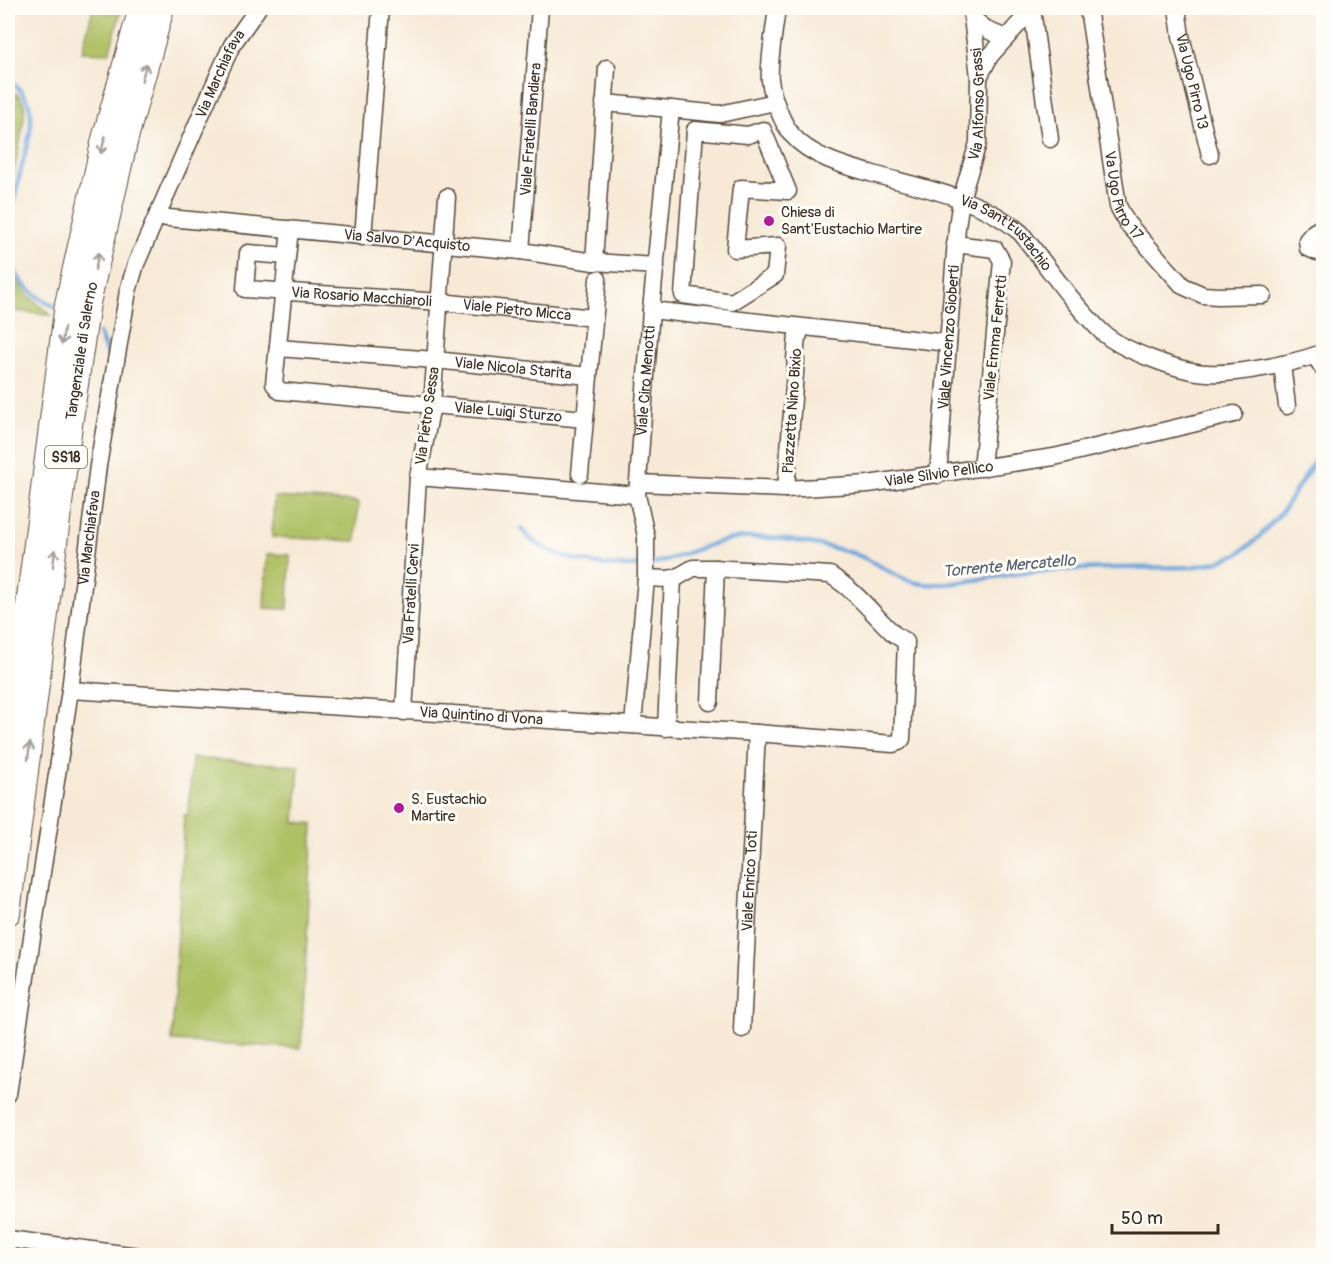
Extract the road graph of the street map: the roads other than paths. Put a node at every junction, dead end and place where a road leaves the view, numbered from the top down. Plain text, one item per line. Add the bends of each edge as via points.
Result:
1 (141, 8) edge
2 (162, 8) edge
3 (258, 8) edge
4 (381, 8) edge
5 (540, 8) edge
6 (777, 8) edge
7 (1033, 8) edge
8 (1088, 8) edge
9 (1177, 8) edge
10 (971, 13) edge
11 (1006, 38) junction
12 (607, 68) dead end
13 (979, 77) junction
14 (775, 102) junction
15 (604, 103) junction
16 (671, 109) junction
17 (695, 130) joint
18 (1050, 139) dead end
19 (1210, 155) dead end
20 (447, 197) dead end
21 (961, 199) junction
22 (158, 217) junction
23 (1323, 226) edge
24 (290, 229) junction
25 (363, 237) junction
26 (445, 243) junction
27 (956, 244) junction
28 (521, 251) junction
29 (1323, 252) edge
30 (287, 256) junction
31 (594, 262) junction
32 (656, 266) junction
33 (598, 279) dead end
34 (284, 291) junction
35 (1263, 295) dead end
36 (441, 302) junction
37 (651, 310) junction
38 (594, 318) junction
39 (799, 331) junction
40 (948, 344) junction
41 (278, 348) junction
42 (1321, 359) edge
43 (435, 360) junction
44 (1281, 364) junction
45 (589, 376) junction
46 (432, 405) junction
47 (1287, 406) dead end
48 (1234, 414) dead end
49 (585, 419) junction
50 (982, 468) junction
51 (580, 474) dead end
52 (938, 475) junction
53 (418, 477) junction
54 (638, 489) junction
55 (786, 489) junction
56 (716, 568) junction
57 (646, 578) junction
58 (673, 578) junction
59 (70, 690) junction
60 (710, 702) dead end
61 (404, 712) junction
62 (633, 725) junction
63 (666, 728) junction
64 (757, 733) junction
65 (8, 760) edge
66 (8, 914) edge
67 (742, 1029) dead end
68 (8, 1094) edge
69 (8, 1239) edge
70 (138, 1256) edge

1 -> 65 highway, Tangenziale di Salerno / SS18 via 102,148 67,304
66 -> 2 highway, Tangenziale di Salerno / SS18 via 88,303 126,138
3 - 22 street, Via Marchiafava via 220,69
4 - 25 street
5 - 28 street, Viale Fratelli Bandiera
6 - 14 street, Via Sant'Eustachio via 769,79
7 - 11 street
7 - 18 street
8 - 35 street, Va Ugo Pirro 17 via 1119,206 1127,222 1183,286 1203,295
9 - 19 street, Via Ugo Pirro 13
10 - 11 street via 990,31
10 - 13 street, Via Alfonso Grassi
11 - 13 street
12 - 15 street
13 - 21 street, Via Alfonso Grassi via 978,143
14 - 16 street via 720,114
14 - 21 street, Via Sant'Eustachio via 792,135 817,154 844,166
15 - 16 street
15 - 31 street
16 - 32 street, Viale Ciro Menotti
17 - 17 street via 683,295 732,302 775,275 778,246 735,249 741,188 788,191 763,130 748,135
20 - 26 street, Via Pietro Sessa
21 - 27 street, Viale Vincenzo Gioberti
21 - 44 street, Via Sant'Eustachio via 1008,221 1022,233 1104,334 1132,351 1207,373
22 - 24 street, Via Salvo D'Acquisto
22 - 59 street, Via Marchiafava via 128,291 98,466
23 - 29 street via 1307,240 1308,248
24 - 25 street, Via Salvo D'Acquisto
24 - 30 street, Viale Luigi Sturzo
25 - 26 street, Via Salvo D'Acquisto
26 - 28 street, Via Salvo D'Acquisto
26 - 36 street, Via Pietro Sessa
27 - 40 street, Viale Vincenzo Gioberti
27 - 50 street, Viale Emma Ferretti via 995,249 1002,261
28 - 31 street, Via Salvo D'Acquisto
30 - 34 street, Viale Luigi Sturzo
30 - 34 street, Via Rosario Macchiaroli via 248,253 245,289
31 - 32 street, Via Salvo D'Acquisto
32 - 37 street, Viale Ciro Menotti
33 - 38 street
34 - 36 street, Via Rosario Macchiaroli
34 - 41 street, Viale Luigi Sturzo
36 - 38 street, Viale Pietro Micca
36 - 43 street, Via Pietro Sessa
37 - 39 street
37 - 54 street, Viale Ciro Menotti
38 - 45 street
39 - 40 street
39 - 55 street, Piazzetta Nino Bixio
40 - 52 street, Viale Vincenzo Gioberti
41 - 43 street, Viale Nicola Starita
41 - 46 street, Viale Luigi Sturzo via 274,384 280,391
42 - 44 street, Via Sant'Eustachio
43 - 45 street, Viale Nicola Starita
43 - 46 street, Via Pietro Sessa
44 - 47 street
45 - 49 street
46 - 49 street, Viale Luigi Sturzo
46 - 53 street, Via Pietro Sessa
48 - 50 street, Viale Silvio Pellico via 1054,457
49 - 51 street
50 - 52 street, Viale Silvio Pellico
52 - 55 street, Viale Silvio Pellico
53 - 54 street, Via Pietro Sessa
53 - 61 street, Via Fratelli Cervi
54 - 55 street, Viale Silvio Pellico
54 - 57 street, Viale Ciro Menotti via 646,536
56 - 58 street via 693,568
56 - 60 street
56 - 64 street, Via Quintino di Vona via 830,575 907,645 899,742
57 - 58 street
57 - 62 street, Viale Ciro Menotti
58 - 63 street
59 - 61 street, Via Quintino di Vona
59 - 68 street, Via Marchiafava
61 - 62 street, Via Quintino di Vona
62 - 63 street, Via Quintino di Vona
63 - 64 street, Via Quintino di Vona
64 - 67 street, Viale Enrico Toti
69 - 70 street

